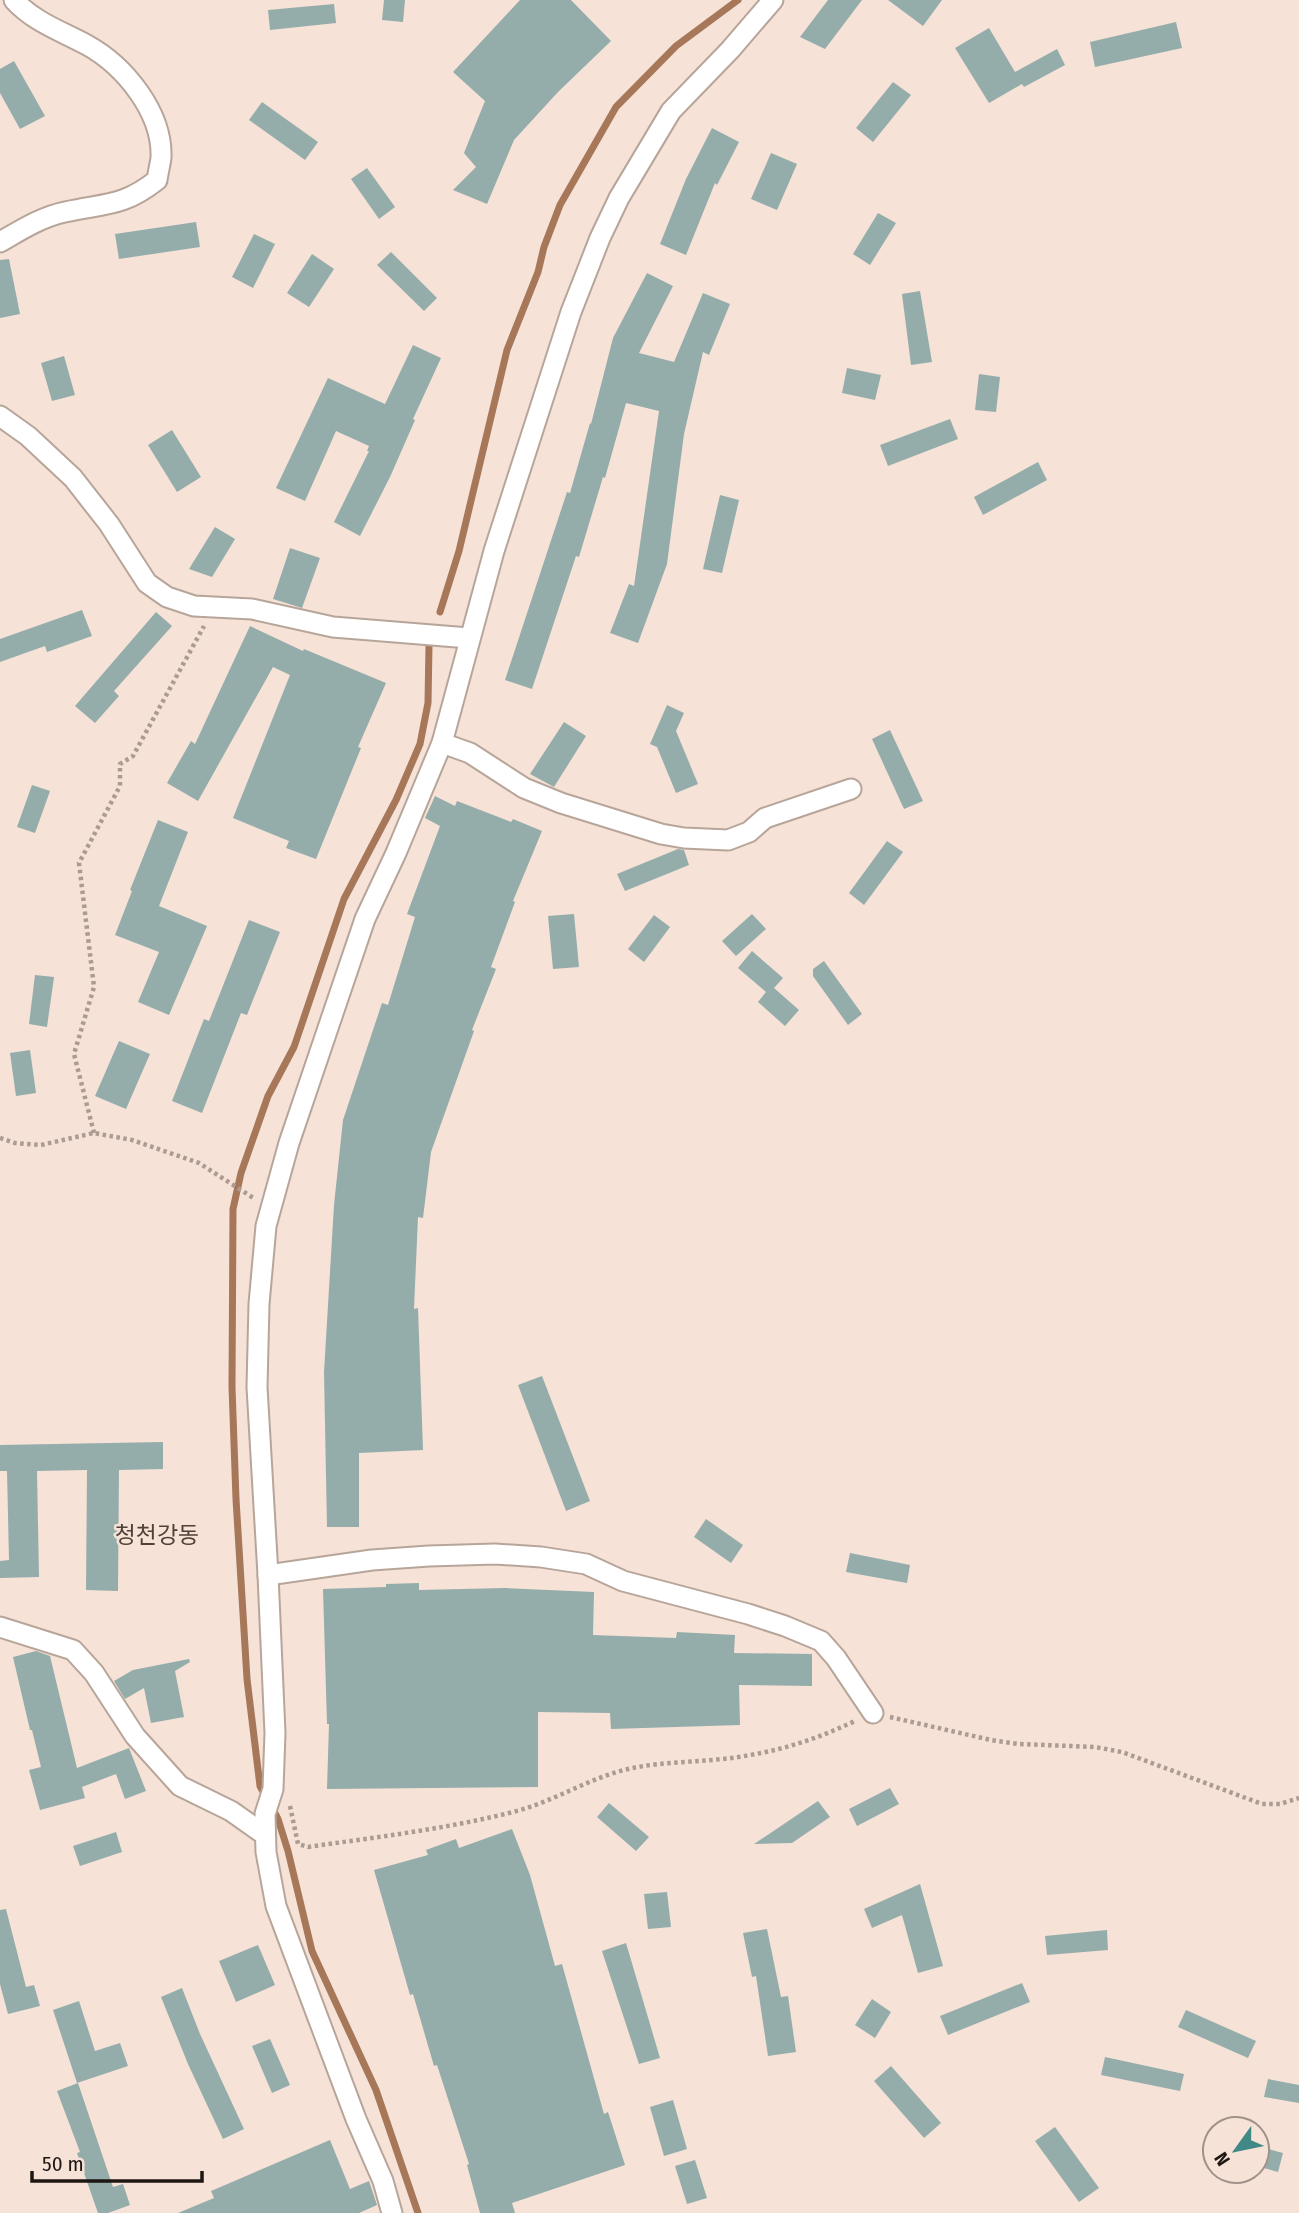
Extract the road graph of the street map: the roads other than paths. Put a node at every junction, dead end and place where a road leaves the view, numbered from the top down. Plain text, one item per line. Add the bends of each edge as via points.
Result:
1 (14, 0) edge
2 (773, 0) edge
3 (0, 242) edge
4 (0, 416) edge
5 (469, 638) junction
6 (442, 743) junction
7 (850, 789) dead end
8 (268, 1575) junction
9 (0, 1627) edge
10 (873, 1713) road end
11 (265, 1835) junction
12 (391, 2213) edge

1 - 3 street via 27,15 118,66 155,124 161,157 157,180 124,202 33,222
2 - 5 street via 671,111 619,198 571,312
4 - 5 street via 72,478 147,583 167,597 194,606 252,609 333,627
5 - 6 street
6 - 7 street via 470,753 524,788 561,803 684,838 728,840 749,832 765,818
6 - 8 street via 365,919 289,1143 266,1226 257,1387
8 - 10 street via 429,1556 495,1554 586,1564 623,1581 748,1614 821,1641
8 - 11 street via 275,1733
9 - 11 street via 73,1650 94,1673 135,1736 180,1786 231,1811
11 - 12 street via 276,1906 383,2181

